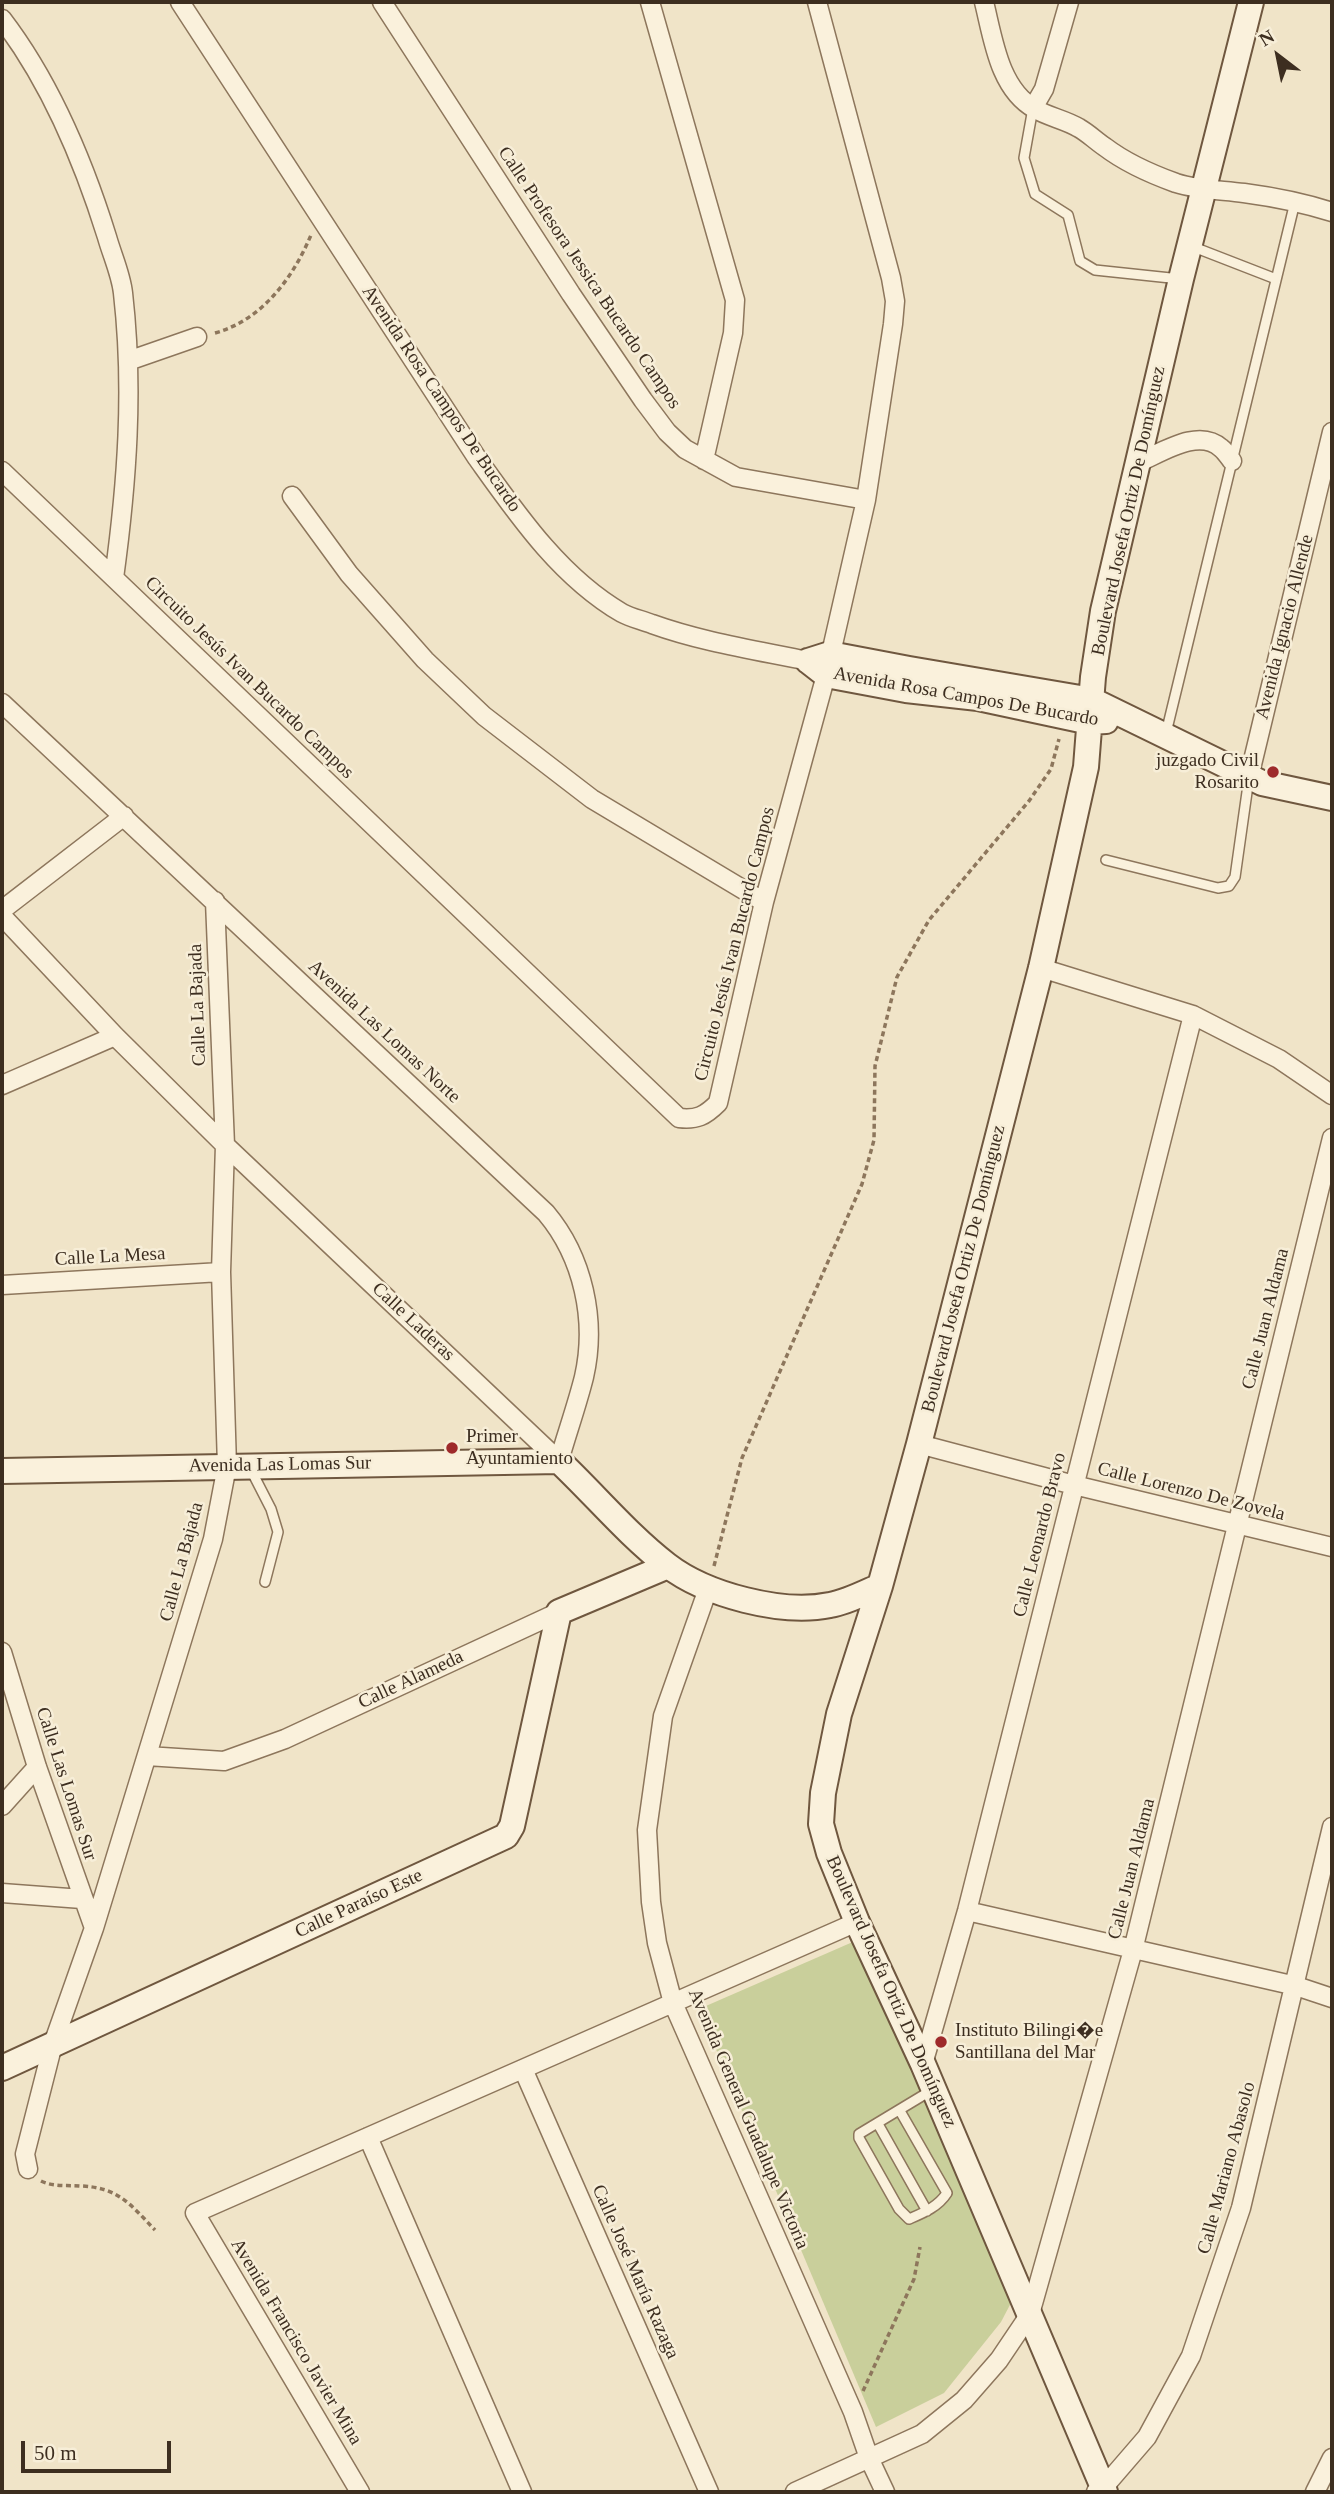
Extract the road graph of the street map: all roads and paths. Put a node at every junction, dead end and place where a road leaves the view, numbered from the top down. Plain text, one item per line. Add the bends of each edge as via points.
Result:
1 (180, 2) edge
2 (382, 2) edge
3 (650, 2) edge
4 (817, 2) edge
5 (984, 2) edge
6 (1069, 2) edge
7 (1251, 2) edge
8 (2, 19) edge
9 (1033, 108) junction
10 (1205, 190) junction
11 (1295, 202) junction
12 (1332, 212) edge
13 (318, 217) junction
14 (1191, 246) junction
15 (1181, 279) junction
16 (1276, 279) junction
17 (197, 337) joint
18 (128, 361) junction
19 (1332, 432) edge
20 (704, 460) junction
21 (1232, 461) junction
22 (1137, 463) junction
23 (2, 471) edge
24 (292, 496) dead end
25 (866, 500) junction
26 (114, 578) junction
27 (821, 663) junction
28 (907, 680) junction
29 (2, 705) edge
30 (1091, 711) junction
31 (1064, 716) junction
32 (1166, 734) junction
33 (1249, 777) junction
34 (1332, 798) edge
35 (124, 816) junction
36 (1105, 860) dead end
37 (215, 901) junction
38 (764, 902) junction
39 (2, 910) edge
40 (2, 916) edge
41 (1041, 968) junction
42 (1193, 1016) junction
43 (115, 1036) junction
44 (2, 1085) edge
45 (1332, 1095) edge
46 (1332, 1138) edge
47 (225, 1145) junction
48 (221, 1272) junction
49 (2, 1285) edge
50 (919, 1444) junction
51 (559, 1461) junction
52 (237, 1466) junction
53 (2, 1471) edge
54 (1074, 1485) junction
55 (1236, 1525) junction
56 (1332, 1548) edge
57 (668, 1566) junction
58 (265, 1582) dead end
59 (709, 1586) junction
60 (880, 1586) junction
61 (559, 1612) junction
62 (2, 1652) edge
63 (147, 1756) junction
64 (37, 1767) junction
65 (2, 1806) edge
66 (1332, 1827) edge
67 (2, 1892) edge
68 (82, 1899) junction
69 (967, 1912) junction
70 (857, 1922) junction
71 (94, 1928) junction
72 (1133, 1950) junction
73 (1296, 1986) junction
74 (1332, 1998) edge
75 (673, 2003) junction
76 (53, 2044) junction
77 (923, 2064) junction
78 (2, 2068) edge
79 (523, 2069) junction
80 (934, 2089) junction
81 (900, 2111) junction
82 (878, 2124) junction
83 (368, 2137) junction
84 (28, 2169) joint
85 (926, 2211) junction
86 (155, 2230) dead end
87 (920, 2247) dead end
88 (1030, 2314) junction
89 (853, 2412) junction
90 (869, 2458) junction
91 (1332, 2458) edge
92 (1101, 2491) edge
93 (360, 2492) edge
94 (522, 2492) edge
95 (709, 2492) edge
96 (795, 2492) edge
97 (885, 2492) edge
98 (1315, 2492) edge

1 - 13 street, Avenida Rosa Campos De Bucardo
2 - 20 street, Calle Profesora Jessica Bucardo Campos via 643,400 667,432
3 - 20 street via 735,300 733,333
4 - 25 street, Circuito Jesús Ivan Bucardo Campos via 895,301
5 - 9 street via 1007,78
6 - 9 street via 1044,89
7 - 10 main road, Boulevard Josefa Ortiz De Domínguez
8 - 18 street via 26,50 62,118 96,202 122,290
9 - 10 street via 1079,128 1138,168
9 - 15 lane via 1024,158 1035,194 1068,215 1080,261 1095,270
10 - 11 street
10 - 14 main road, Boulevard Josefa Ortiz De Domínguez
11 - 12 street
11 - 16 lane
13 - 17 path via 302,257 277,295 232,328
13 - 27 street, Avenida Rosa Campos De Bucardo via 511,505 589,590 623,614 691,638
14 - 15 main road, Boulevard Josefa Ortiz De Domínguez
14 - 16 lane
15 - 22 main road, Boulevard Josefa Ortiz De Domínguez
16 - 21 lane
17 - 18 street
18 - 26 street via 128,456
19 - 33 street, Avenida Ignacio Allende
20 - 25 street, Calle Profesora Jessica Bucardo Campos via 736,477
21 - 22 street via 1220,447 1203,440 1183,442
21 - 32 lane
22 - 30 main road, Boulevard Josefa Ortiz De Domínguez via 1103,611
23 - 26 street, Circuito Jesús Ivan Bucardo Campos
24 - 38 street via 349,574 425,660 484,716 592,799
25 - 27 street, Circuito Jesús Ivan Bucardo Campos
26 - 38 street, Circuito Jesús Ivan Bucardo Campos via 679,1118 695,1120 719,1103
27 - 28 main road, Avenida Rosa Campos De Bucardo
27 - 38 street, Circuito Jesús Ivan Bucardo Campos
28 - 30 main road, Avenida Rosa Campos De Bucardo
28 - 31 main road, Avenida Rosa Campos De Bucardo
29 - 35 street, Avenida Las Lomas Norte
30 - 31 main road, Avenida Rosa Campos De Bucardo
30 - 32 main road, Avenida Rosa Campos De Bucardo
30 - 41 main road, Boulevard Josefa Ortiz De Domínguez via 1086,767
31 - 59 path via 1051,769 929,920 897,977 875,1066 874,1140 862,1184 742,1458
32 - 33 main road
33 - 34 main road
33 - 36 lane via 1235,877 1229,886 1218,888
35 - 37 street, Avenida Las Lomas Norte
35 - 39 street
37 - 47 street, Calle La Bajada
37 - 51 street, Avenida Las Lomas Norte via 561,1230 584,1288 588,1347
40 - 43 street, Calle Laderas
41 - 42 street
41 - 50 main road, Boulevard Josefa Ortiz De Domínguez
42 - 45 street via 1279,1059
42 - 54 street, Calle Leonardo Bravo
43 - 44 street
43 - 47 street, Calle Laderas
46 - 55 street, Calle Juan Aldama
47 - 48 street, Calle La Bajada
47 - 51 street, Calle Laderas
48 - 49 street, Calle La Mesa
48 - 52 street, Calle La Bajada
50 - 54 street, Calle Lorenzo De Zovela
50 - 60 main road, Boulevard Josefa Ortiz De Domínguez
51 - 52 main road, Avenida Las Lomas Sur
51 - 57 main road, Calle Laderas
52 - 53 main road, Avenida Las Lomas Sur
52 - 58 lane via 271,1509 278,1532
52 - 63 street, Calle La Bajada
54 - 55 street, Calle Lorenzo De Zovela
54 - 69 street, Calle Leonardo Bravo
55 - 56 street, Calle Lorenzo De Zovela
55 - 72 street, Calle Juan Aldama
57 - 59 main road, Calle Laderas
57 - 61 main road, Calle Alameda
59 - 60 main road, Calle Laderas via 754,1604 791,1608 830,1605
59 - 75 street, Avenida General Guadalupe Victoria via 663,1716 647,1830 655,1929
60 - 70 main road, Boulevard Josefa Ortiz De Domínguez via 839,1714 823,1793 821,1824
61 - 63 street, Calle Alameda via 285,1739 224,1761
61 - 76 main road, Calle Paraíso Este via 512,1826 506,1836
62 - 64 street, Calle Las Lomas Sur
63 - 71 street, Calle La Bajada
64 - 65 street
64 - 68 street, Calle Las Lomas Sur
66 - 73 street, Calle Mariano Abasolo
67 - 68 street
68 - 71 street, Calle Las Lomas Sur
69 - 72 street
69 - 77 street, Calle Leonardo Bravo
70 - 75 street
70 - 77 main road, Boulevard Josefa Ortiz De Domínguez
71 - 76 street, Calle La Bajada
72 - 73 street
72 - 88 street, Calle Juan Aldama
73 - 74 street
73 - 92 street, Calle Mariano Abasolo via 1241,2208 1191,2356 1147,2437
75 - 79 street
75 - 89 street, Avenida General Guadalupe Victoria
76 - 78 main road, Calle Paraíso Este
76 - 84 street, Calle La Bajada via 25,2154
77 - 80 main road, Boulevard Josefa Ortiz De Domínguez
79 - 83 street
79 - 95 street, Calle José María Razaga
80 - 81 lane
80 - 88 main road, Boulevard Josefa Ortiz De Domínguez
81 - 82 lane
81 - 85 lane via 947,2193
82 - 85 lane
82 - 85 lane via 859,2138 899,2209 909,2219
83 - 93 street, Avenida Francisco Javier Mina via 195,2213
83 - 94 street
84 - 86 path via 49,2185 97,2186 112,2191 125,2198
87 - 89 path via 914,2279
88 - 90 street, Calle Juan Aldama via 964,2400 922,2434
88 - 92 main road, Boulevard Josefa Ortiz De Domínguez
89 - 90 street, Avenida General Guadalupe Victoria
90 - 96 street, Calle Juan Aldama
90 - 97 street, Avenida General Guadalupe Victoria
91 - 98 street

